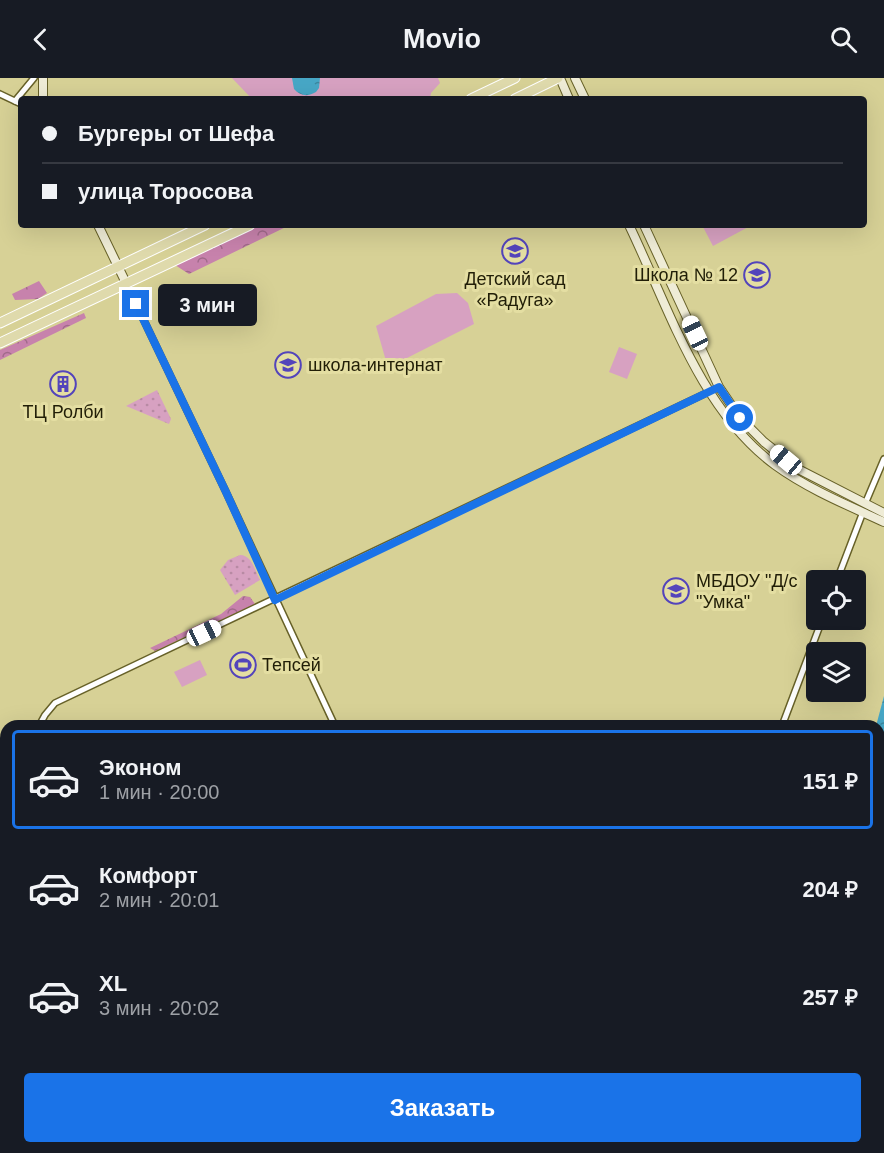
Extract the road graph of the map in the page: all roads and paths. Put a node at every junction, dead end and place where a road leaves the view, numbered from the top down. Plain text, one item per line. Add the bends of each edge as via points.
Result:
1 (34, 78) edge
2 (43, 78) edge
3 (515, 78) edge
4 (559, 78) edge
5 (575, 78) edge
6 (0, 94) edge
7 (23, 96) edge
8 (43, 96) edge
9 (477, 96) edge
10 (521, 96) edge
11 (568, 96) edge
12 (584, 96) edge
13 (18, 102) edge
14 (99, 228) edge
15 (199, 228) edge
16 (244, 228) edge
17 (631, 228) edge
18 (645, 228) edge
19 (117, 267) junction
20 (126, 284) junction
21 (0, 323) edge
22 (0, 343) edge
23 (719, 387) junction
24 (709, 392) junction
25 (884, 459) edge
26 (864, 508) junction
27 (884, 513) edge
28 (884, 522) edge
29 (841, 570) edge
30 (275, 600) junction
31 (818, 630) edge
32 (42, 720) edge
33 (332, 720) edge
34 (784, 720) edge

1 - 7 street
2 - 8 street
3 - 9 main road
4 - 10 main road
4 - 11 street
5 - 12 street
6 - 13 street
14 - 19 street
15 - 19 main road
16 - 20 main road
17 - 24 street
18 - 23 street
19 - 20 street
19 - 21 main road
20 - 22 main road
20 - 30 street
23 - 24 street
23 - 26 street via 740,418 764,442 813,478
24 - 26 street via 735,428 773,463 808,486
24 - 30 street
25 - 26 street
26 - 27 street
26 - 28 street
26 - 29 street
30 - 32 street via 55,703
30 - 33 street
31 - 34 street

